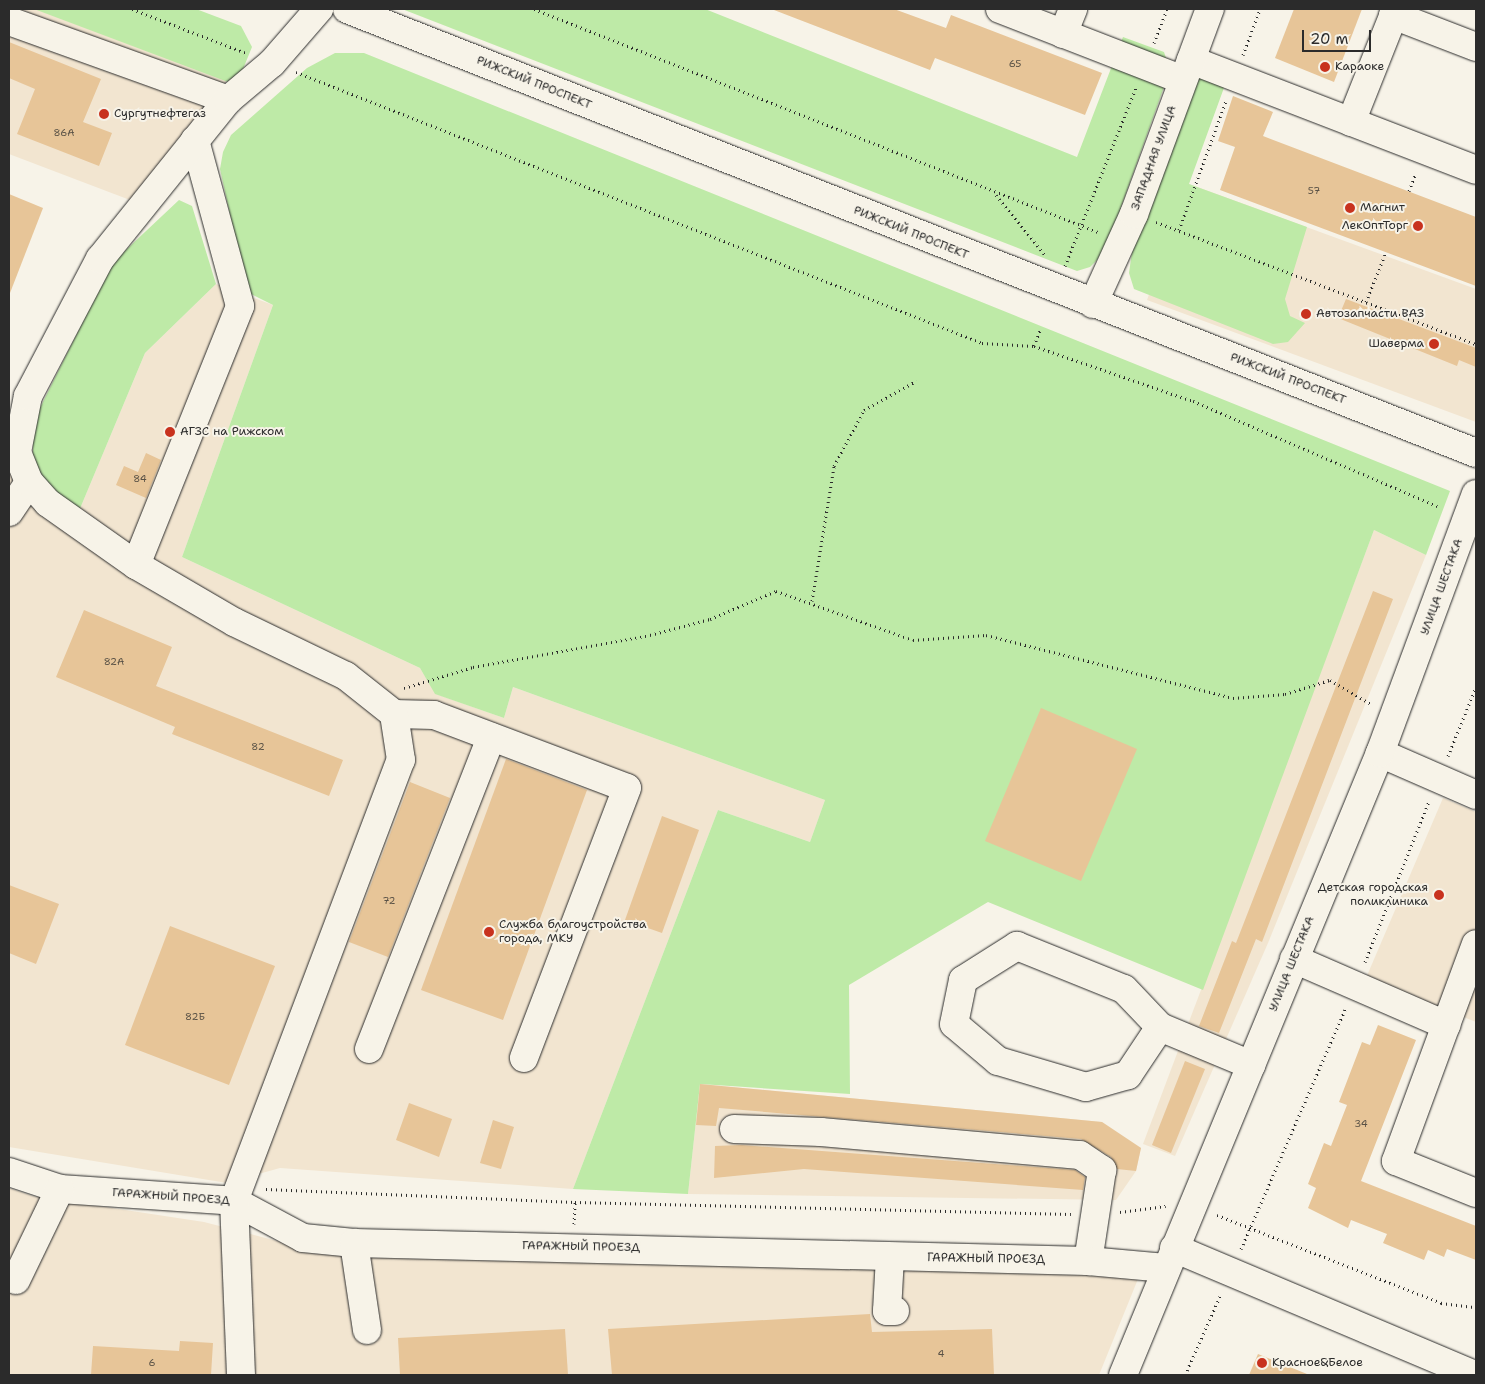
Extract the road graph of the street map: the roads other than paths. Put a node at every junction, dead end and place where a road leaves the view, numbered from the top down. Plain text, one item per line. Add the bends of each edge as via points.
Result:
1 (319, 9) edge
2 (347, 9) edge
3 (1000, 9) edge
4 (1210, 9) edge
5 (1395, 12) edge
6 (9, 21) edge
7 (1068, 21) edge
8 (1476, 46) edge
9 (1187, 70) junction
10 (228, 100) junction
11 (1351, 122) junction
12 (195, 140) junction
13 (1476, 170) edge
14 (1093, 304) junction
15 (1476, 453) edge
16 (29, 482) junction
17 (1476, 494) edge
18 (9, 512) edge
19 (1467, 550) edge
20 (136, 565) junction
21 (387, 706) junction
22 (491, 737) junction
23 (1380, 753) junction
24 (1476, 795) edge
25 (1476, 944) edge
26 (1294, 959) junction
27 (1446, 1025) junction
28 (1160, 1027) junction
29 (369, 1049) dead end
30 (524, 1058) dead end
31 (1251, 1065) junction
32 (734, 1129) dead end
33 (9, 1172) edge
34 (60, 1189) junction
35 (1476, 1193) edge
36 (234, 1200) junction
37 (354, 1243) junction
38 (890, 1257) junction
39 (1170, 1258) junction
40 (1088, 1261) junction
41 (16, 1280) dead end
42 (886, 1311) dead end
43 (367, 1330) dead end
44 (241, 1375) edge
45 (1123, 1375) edge
46 (1474, 1375) edge

1 - 10 main road via 272,62
2 - 14 main road, РИЖСКИЙ ПРОСПЕКТ
3 - 7 main road
4 - 9 main road, ЗАПАДНАЯ УЛИЦА
5 - 8 main road
5 - 11 main road
6 - 10 main road
7 - 9 main road via 1146,64
9 - 11 main road via 1234,77
9 - 14 main road, ЗАПАДНАЯ УЛИЦА via 1134,214
10 - 12 main road
11 - 13 main road
12 - 16 main road via 100,259 28,396 18,452
12 - 20 main road via 240,306
14 - 15 main road, РИЖСКИЙ ПРОСПЕКТ
16 - 18 main road
16 - 20 main road via 48,503
17 - 19 main road, УЛИЦА ШЕСТАКА
19 - 23 main road, УЛИЦА ШЕСТАКА
20 - 21 main road
21 - 22 main road via 434,715
21 - 36 main road via 401,760
22 - 29 main road
22 - 30 main road via 627,788
23 - 24 main road
23 - 26 main road, УЛИЦА ШЕСТАКА
25 - 27 main road
26 - 27 main road
26 - 31 main road, УЛИЦА ШЕСТАКА
27 - 35 main road via 1396,1160
28 - 28 main road via 1124,989 1018,946 963,980 954,1024 998,1061 1086,1087 1128,1075
28 - 31 main road
31 - 39 main road, УЛИЦА ШЕСТАКА via 1180,1200
32 - 40 main road via 821,1132 1080,1155 1102,1170
33 - 34 main road, ГАРАЖНЫЙ ПРОЕЗД
34 - 36 main road, ГАРАЖНЫЙ ПРОЕЗД
34 - 41 main road
36 - 37 main road, ГАРАЖНЫЙ ПРОЕЗД via 303,1238
36 - 44 main road
37 - 38 main road, ГАРАЖНЫЙ ПРОЕЗД via 573,1246
37 - 43 main road
38 - 40 main road, ГАРАЖНЫЙ ПРОЕЗД
38 - 42 main road
39 - 40 main road, ГАРАЖНЫЙ ПРОЕЗД
39 - 45 main road, УЛИЦА ШЕСТАКА
39 - 46 main road, ГАРАЖНЫЙ ПРОЕЗД via 1230,1274

